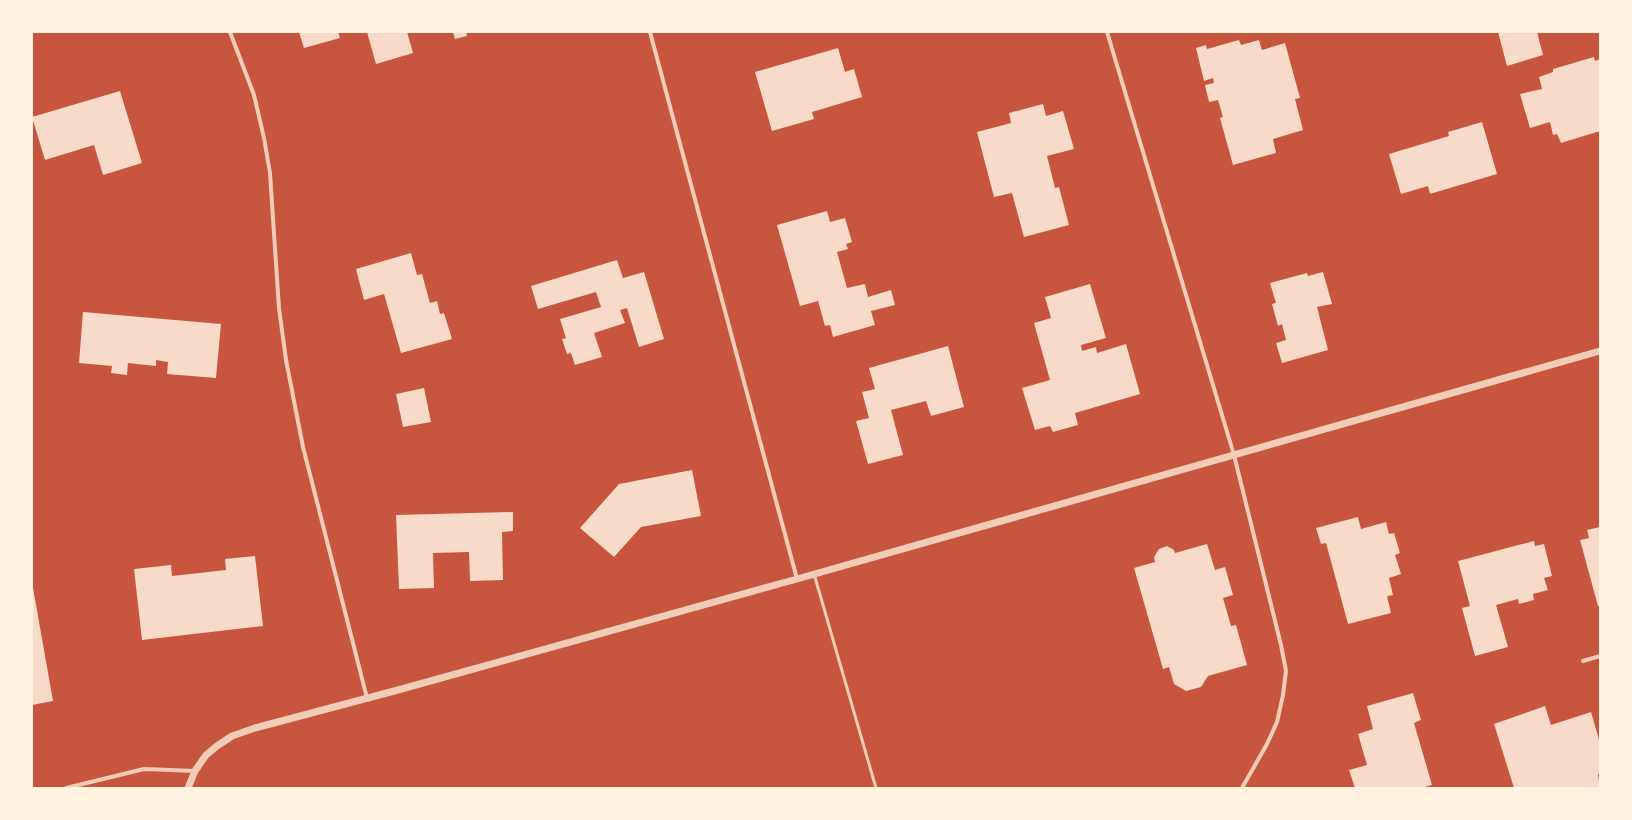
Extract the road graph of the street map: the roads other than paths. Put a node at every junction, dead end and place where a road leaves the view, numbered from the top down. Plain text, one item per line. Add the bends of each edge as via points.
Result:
1 (230, 32) edge
2 (650, 32) edge
3 (1106, 32) edge
4 (1600, 351) edge
5 (1234, 455) junction
6 (814, 574) junction
7 (797, 579) junction
8 (1600, 656) edge
9 (1583, 661) dead end
10 (367, 698) junction
11 (195, 771) junction
12 (66, 788) edge
13 (188, 788) edge
14 (876, 788) edge
15 (1242, 788) edge

1 - 10 street via 254,95 264,138 270,173 280,315 301,439
2 - 7 street
3 - 5 street
4 - 5 street
5 - 6 street
5 - 15 street via 1286,671 1277,722
6 - 7 street
6 - 14 lane
7 - 10 street
8 - 9 street
10 - 11 street via 232,736 206,755
11 - 12 street via 144,769
11 - 13 street

